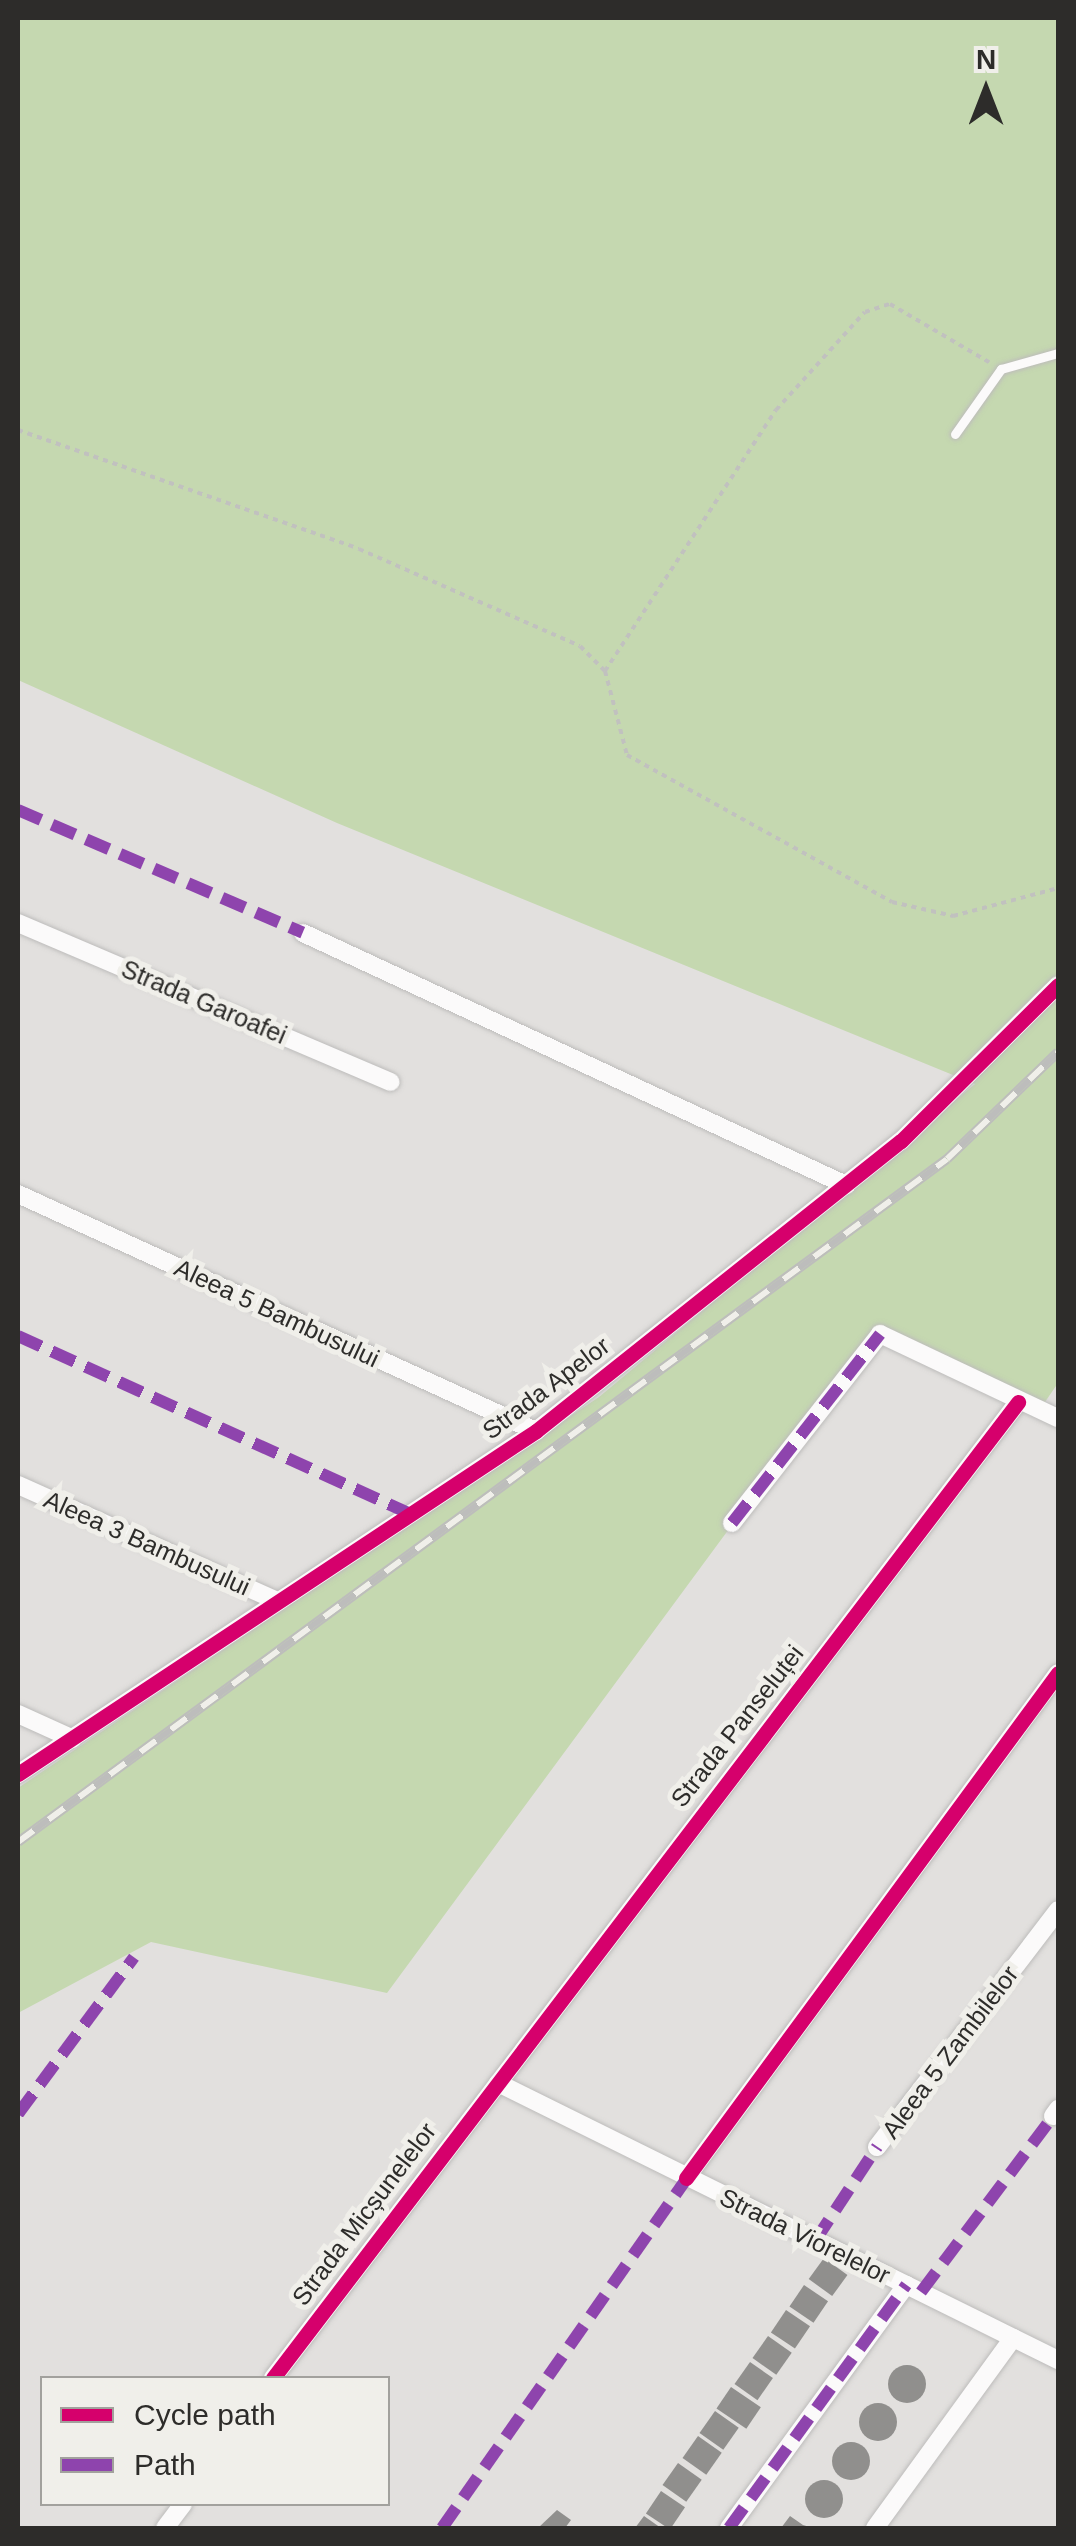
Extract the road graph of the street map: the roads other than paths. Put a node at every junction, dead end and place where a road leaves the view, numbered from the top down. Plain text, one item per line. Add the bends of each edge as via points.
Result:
1 (1058, 353) edge
2 (955, 434) dead end
3 (18, 923) edge
4 (302, 933) dead end
5 (1058, 984) edge
6 (391, 1082) dead end
7 (846, 1185) junction
8 (18, 1194) edge
9 (1018, 1402) junction
10 (1058, 1416) edge
11 (536, 1431) junction
12 (18, 1485) edge
13 (732, 1523) dead end
14 (277, 1602) junction
15 (1058, 1672) edge
16 (18, 1714) edge
17 (73, 1739) junction
18 (18, 1774) edge
19 (1058, 1910) edge
20 (498, 2082) junction
21 (877, 2147) dead end
22 (686, 2178) junction
23 (906, 2286) junction
24 (1013, 2338) junction
25 (1058, 2360) edge
26 (276, 2376) edge
27 (182, 2506) edge
28 (165, 2528) edge
29 (728, 2528) edge
30 (876, 2528) edge

1 - 2 lane via 1001,369
3 - 6 street, Strada Garoafei
4 - 7 street
5 - 7 street, Strada Apelor via 968,1083
7 - 11 street, Strada Apelor
8 - 11 street, Aleea 5 Bambusului
9 - 10 street
9 - 13 street via 880,1334
9 - 20 street, Strada Panseluței
11 - 14 street, Strada Apelor
12 - 14 street, Aleea 3 Bambusului
14 - 17 street, Strada Apelor
15 - 22 street
16 - 17 street
17 - 18 street, Strada Apelor
19 - 21 street, Aleea 5 Zambilelor
20 - 22 street, Strada Viorelelor
20 - 26 street, Strada Micșunelelor
22 - 23 street, Strada Viorelelor
23 - 24 street, Strada Viorelelor
23 - 29 street
24 - 25 street, Strada Viorelelor
24 - 30 street
27 - 28 street

